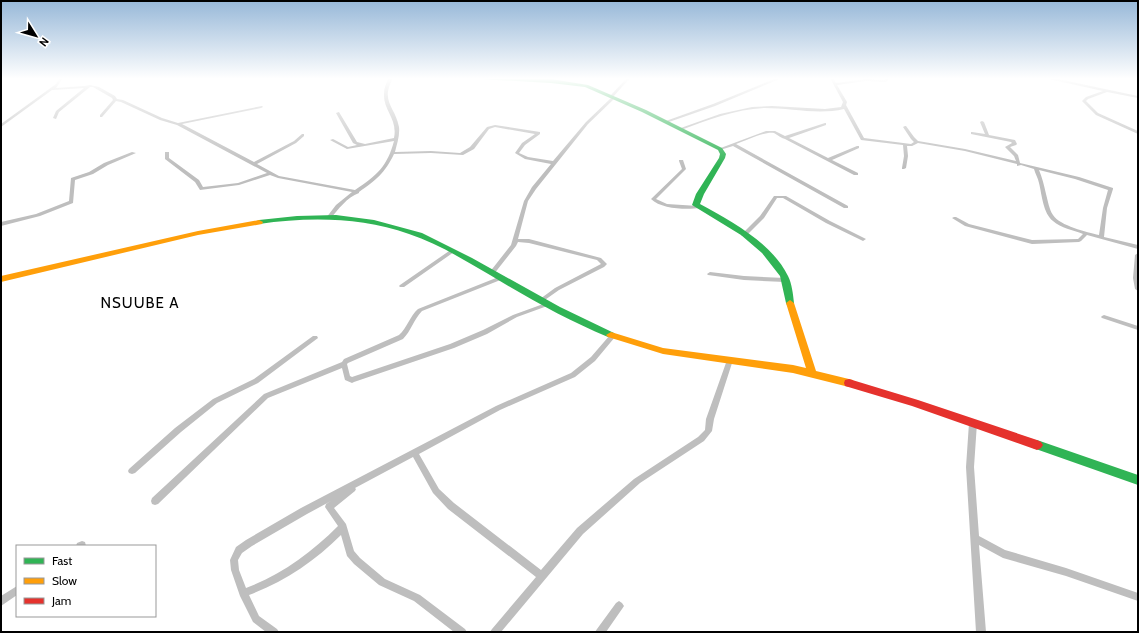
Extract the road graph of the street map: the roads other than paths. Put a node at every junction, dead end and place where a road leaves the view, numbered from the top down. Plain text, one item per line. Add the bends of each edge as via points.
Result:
1 (26, 108) edge
2 (63, 108) edge
3 (108, 108) edge
4 (133, 108) edge
5 (258, 108) edge
6 (389, 108) edge
7 (602, 108) edge
8 (633, 108) edge
9 (707, 108) edge
10 (753, 108) edge
11 (776, 108) edge
12 (843, 108) edge
13 (846, 108) edge
14 (1091, 108) edge
15 (338, 113) dead end
16 (101, 116) dead end
17 (55, 118) dead end
18 (666, 122) junction
19 (982, 122) dead end
20 (178, 124) junction
21 (825, 124) dead end
22 (1, 126) edge
23 (905, 127) dead end
24 (680, 129) junction
25 (972, 133) dead end
26 (1138, 133) edge
27 (303, 135) dead end
28 (987, 135) junction
29 (784, 138) junction
30 (1009, 138) dead end
31 (396, 139) junction
32 (332, 140) dead end
33 (1014, 141) junction
34 (917, 142) junction
35 (733, 144) junction
36 (905, 144) junction
37 (360, 145) junction
38 (858, 147) dead end
39 (720, 149) junction
40 (134, 153) dead end
41 (167, 153) dead end
42 (393, 153) junction
43 (828, 160) junction
44 (682, 161) dead end
45 (554, 163) junction
46 (254, 164) junction
47 (1019, 165) junction
48 (904, 168) dead end
49 (1036, 169) junction
50 (271, 173) junction
51 (856, 174) dead end
52 (357, 192) junction
53 (698, 207) junction
54 (846, 207) dead end
55 (328, 218) junction
56 (954, 218) dead end
57 (1, 224) edge
58 (1086, 233) junction
59 (744, 235) junction
60 (1101, 237) junction
61 (863, 239) dead end
62 (517, 240) junction
63 (1138, 248) edge
64 (452, 251) junction
65 (1138, 255) edge
66 (492, 273) junction
67 (710, 274) dead end
68 (501, 278) junction
69 (1, 279) edge
70 (785, 280) junction
71 (402, 286) dead end
72 (1138, 289) edge
73 (545, 302) junction
74 (1104, 317) dead end
75 (1138, 328) edge
76 (612, 337) junction
77 (315, 338) dead end
78 (730, 360) junction
79 (344, 364) junction
80 (812, 373) junction
81 (972, 423) junction
82 (414, 452) junction
83 (132, 471) dead end
84 (370, 477) junction
85 (1138, 480) edge
86 (155, 501) dead end
87 (343, 527) junction
88 (976, 539) junction
89 (542, 576) junction
90 (16, 591) edge
91 (243, 593) junction
92 (1138, 597) edge
93 (1, 602) edge
94 (619, 606) dead end
95 (274, 632) edge
96 (462, 632) edge
97 (495, 632) edge
98 (600, 632) edge
99 (981, 632) edge

1 - 22 street
2 - 17 street
3 - 16 street
4 - 20 street
5 - 20 street
6 - 31 street via 397,126
7 - 45 street
8 - 18 street
9 - 18 street
10 - 24 street via 724,113
11 - 12 street via 833,110
13 - 36 street via 862,139
14 - 26 street via 1097,114
15 - 37 street via 353,141
18 - 24 street
19 - 28 street
20 - 46 street
21 - 29 street
23 - 34 street
24 - 39 street
25 - 28 street
27 - 46 street
28 - 33 street
29 - 35 street via 774,132 766,132
29 - 43 street
30 - 33 street
31 - 37 street
31 - 42 street
32 - 37 street via 347,148
33 - 47 street via 1015,144 1007,147 1016,156
34 - 36 street via 912,145
34 - 47 street via 954,148
35 - 39 street
35 - 54 street
36 - 48 street
38 - 43 street
39 - 53 street via 722,158 700,194 696,203
40 - 57 street via 73,179 71,202 38,215
41 - 50 street via 167,158 197,181 202,189 239,184
42 - 45 street via 461,154 472,148 488,128 495,126 539,133 523,144 517,153 527,158
42 - 52 street via 386,167
43 - 51 street
44 - 53 street via 684,169 653,199 680,207
45 - 62 street via 526,201
46 - 50 street
47 - 49 street
49 - 58 street via 1050,216
49 - 60 street via 1111,189
50 - 52 street via 282,178 304,180
52 - 55 street via 338,206
53 - 59 street via 726,220
55 - 64 street via 351,218 384,224 413,232
55 - 69 street via 282,219 229,226
56 - 58 street via 967,225 1032,242 1079,240
58 - 60 street
59 - 61 street via 762,217 776,197 784,197
59 - 70 street via 776,263
60 - 63 street
62 - 66 street
62 - 73 street via 603,261 602,266 556,289
64 - 66 street
64 - 71 street
65 - 72 street
66 - 68 street
67 - 70 street
68 - 73 street
68 - 79 street via 425,308 415,316 401,337 349,358
70 - 80 street via 792,313
73 - 76 street
73 - 79 street via 452,346 352,380 347,378
74 - 75 street
76 - 78 street via 675,354
76 - 82 street via 593,359 573,375 498,408
77 - 83 street via 256,380 215,401
78 - 80 street
78 - 89 street via 708,431 702,439 637,481 608,504 580,531
79 - 86 street via 266,396
80 - 81 street
81 - 85 street
81 - 88 street via 970,467
82 - 84 street
82 - 89 street via 436,491 451,506
84 - 87 street via 329,507
84 - 91 street via 304,511 239,550 234,560
87 - 91 street via 316,553 262,587
87 - 96 street via 350,553 357,561 382,582 417,598
88 - 92 street via 1003,554
88 - 99 street
89 - 97 street
90 - 93 street
91 - 95 street via 256,618
94 - 98 street

